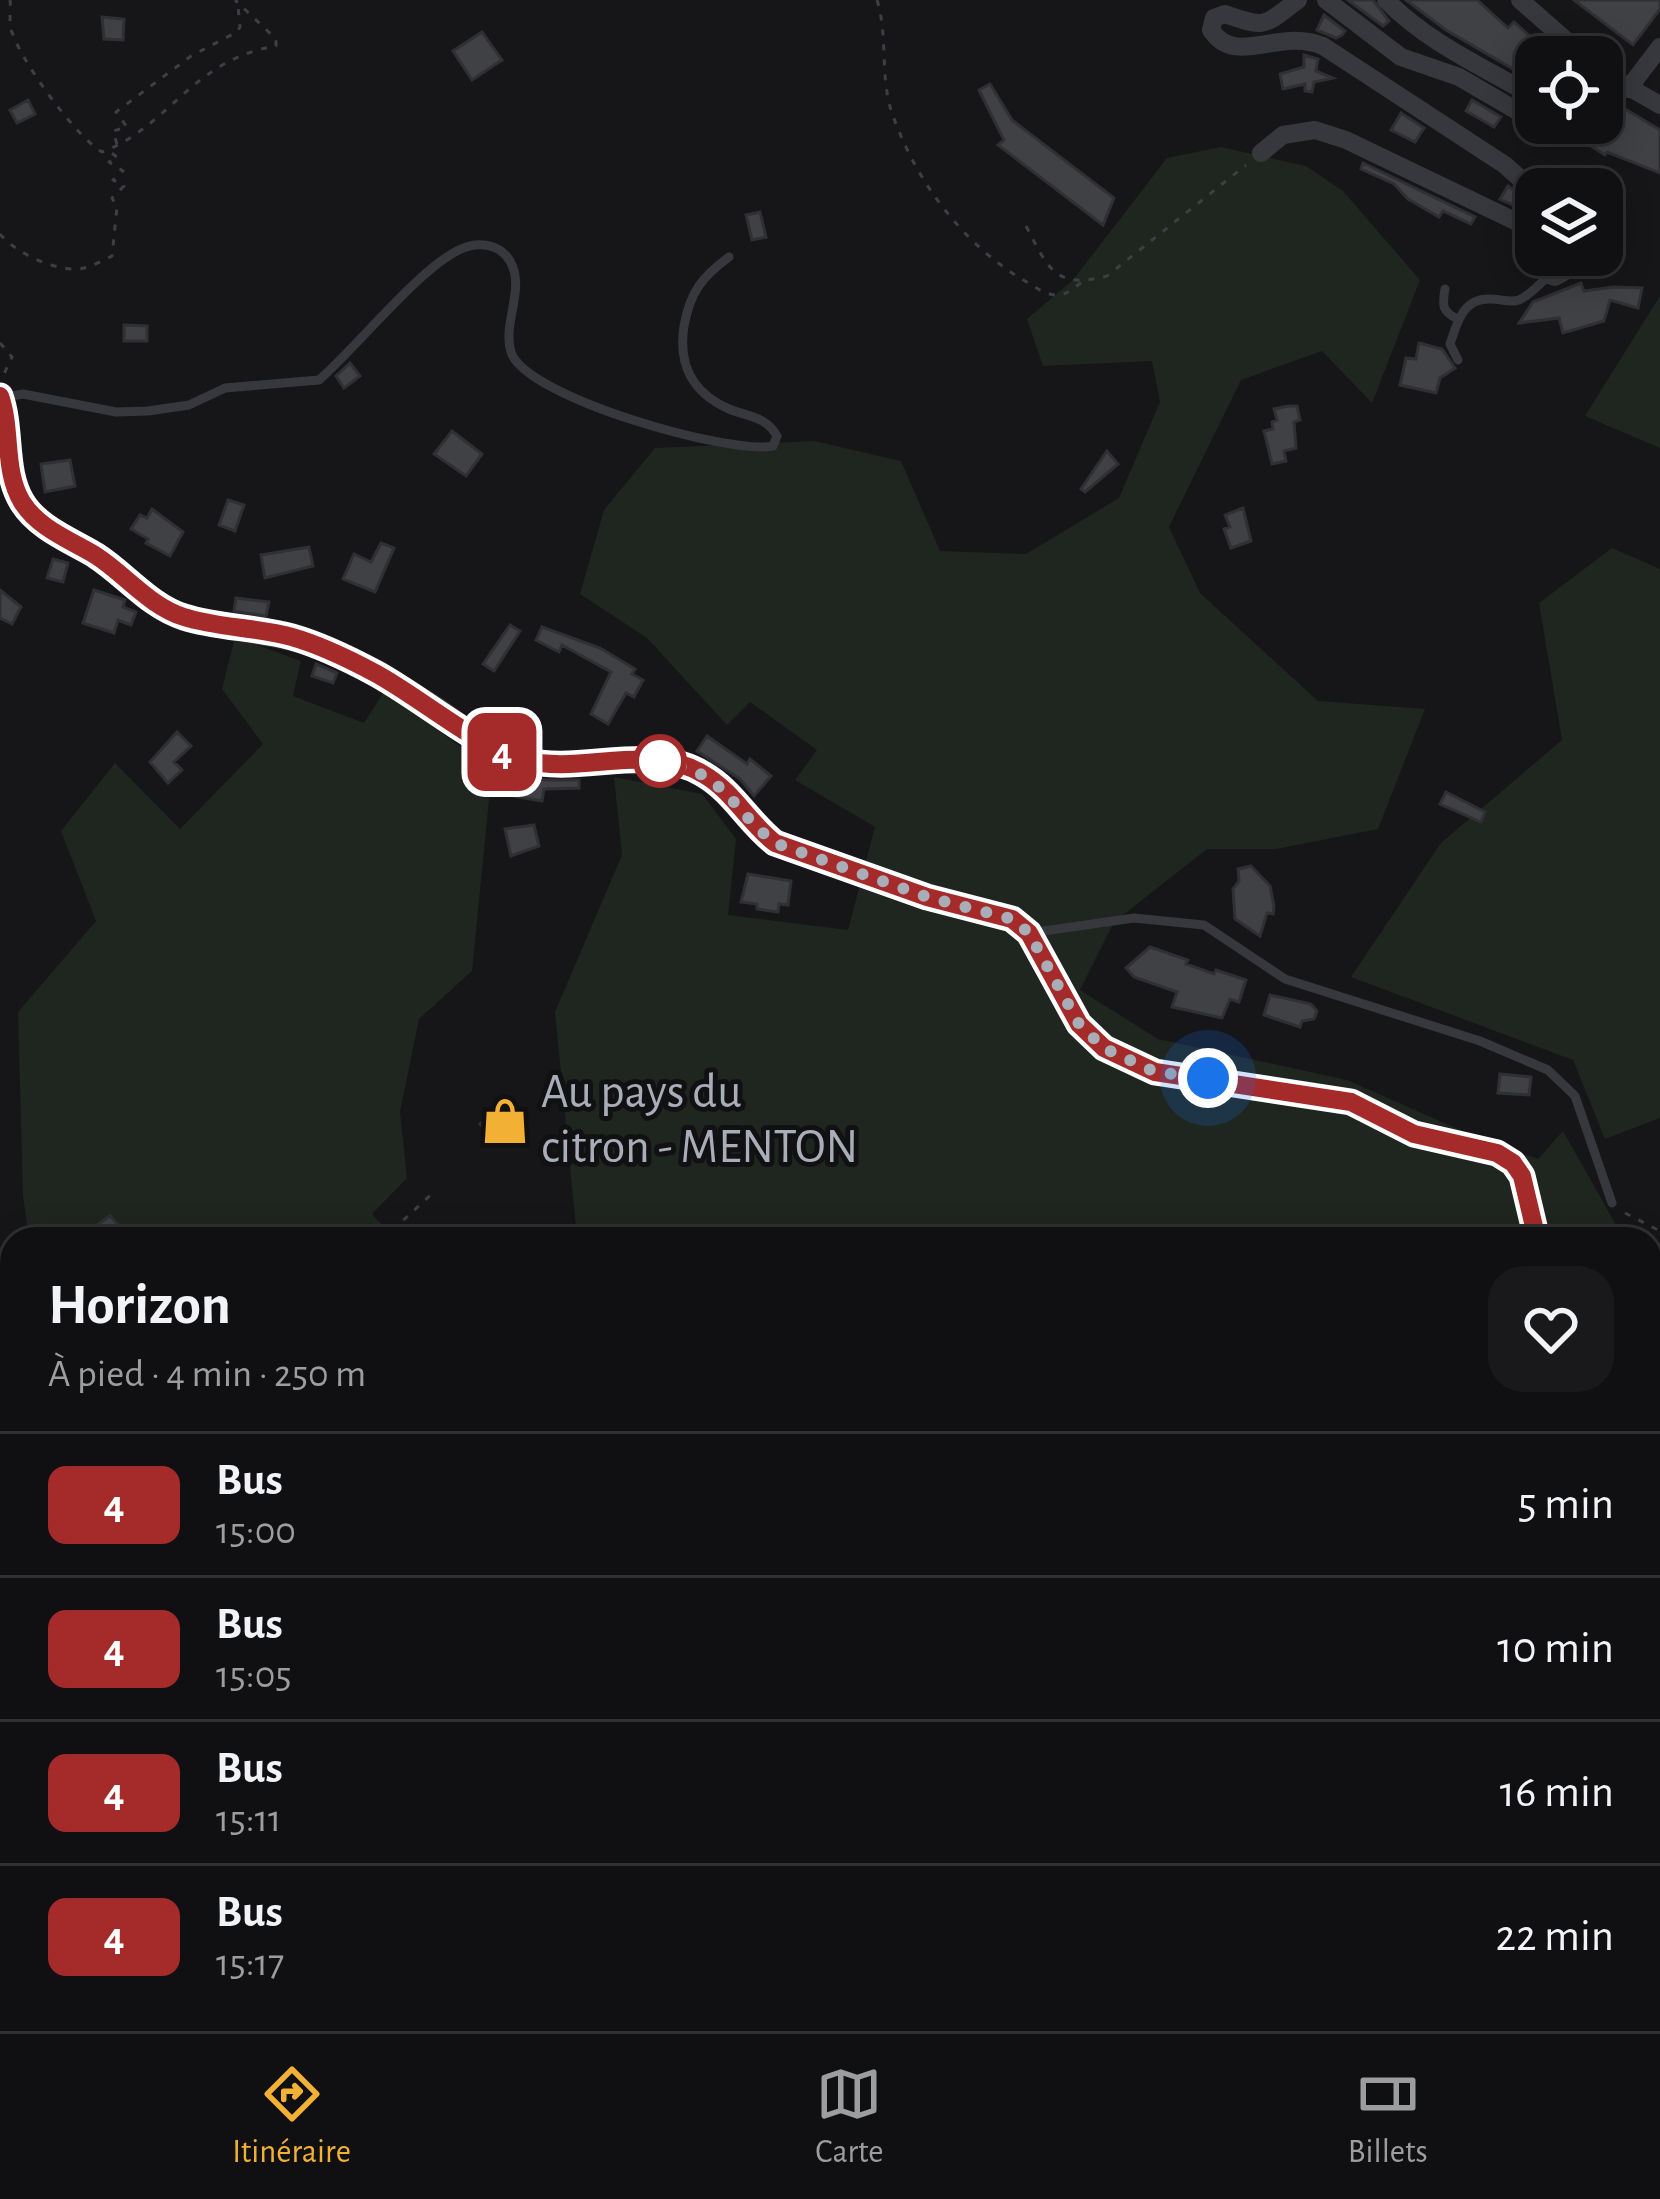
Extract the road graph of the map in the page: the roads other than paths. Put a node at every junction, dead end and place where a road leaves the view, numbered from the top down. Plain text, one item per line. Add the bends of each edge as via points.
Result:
1 (1298, 0) edge
2 (1326, 0) edge
3 (1386, 0) edge
4 (1520, 0) edge
5 (1561, 36) edge
6 (1660, 47) edge
7 (1515, 86) edge
8 (1623, 86) edge
9 (1628, 89) junction
10 (1660, 105) edge
11 (1515, 109) edge
12 (1261, 153) road end
13 (1515, 173) edge
14 (1515, 221) edge
15 (729, 257) dead end
16 (1547, 276) edge
17 (1445, 289) dead end
18 (1458, 319) junction
19 (1458, 360) dead end
20 (1, 397) edge
21 (1029, 933) junction
22 (1612, 1203) road end
23 (1534, 1227) edge

1 - 13 street via 1270,24 1225,14 1211,30 1232,48 1284,38 1323,46
2 - 11 street via 1401,57 1459,77
3 - 7 street via 1425,34
4 - 5 street
6 - 9 street
8 - 9 street
9 - 10 street
12 - 14 street via 1295,131 1315,130
15 - 20 lane via 689,298 685,370 727,408 772,427 772,446 681,434 593,406 520,367 510,339 510,262 481,244 459,250 416,285 319,380 226,388 148,411
16 - 18 lane via 1522,298 1484,298
17 - 18 lane via 1446,314
18 - 19 lane via 1450,344
20 - 21 street via 22,502 158,605 332,652 520,760 691,767 726,790 775,843 1012,919
21 - 22 lane via 1134,918 1204,925 1286,979 1549,1070 1574,1096
21 - 23 street via 1079,1024 1104,1048 1155,1072 1351,1102 1414,1134 1497,1153 1522,1176

